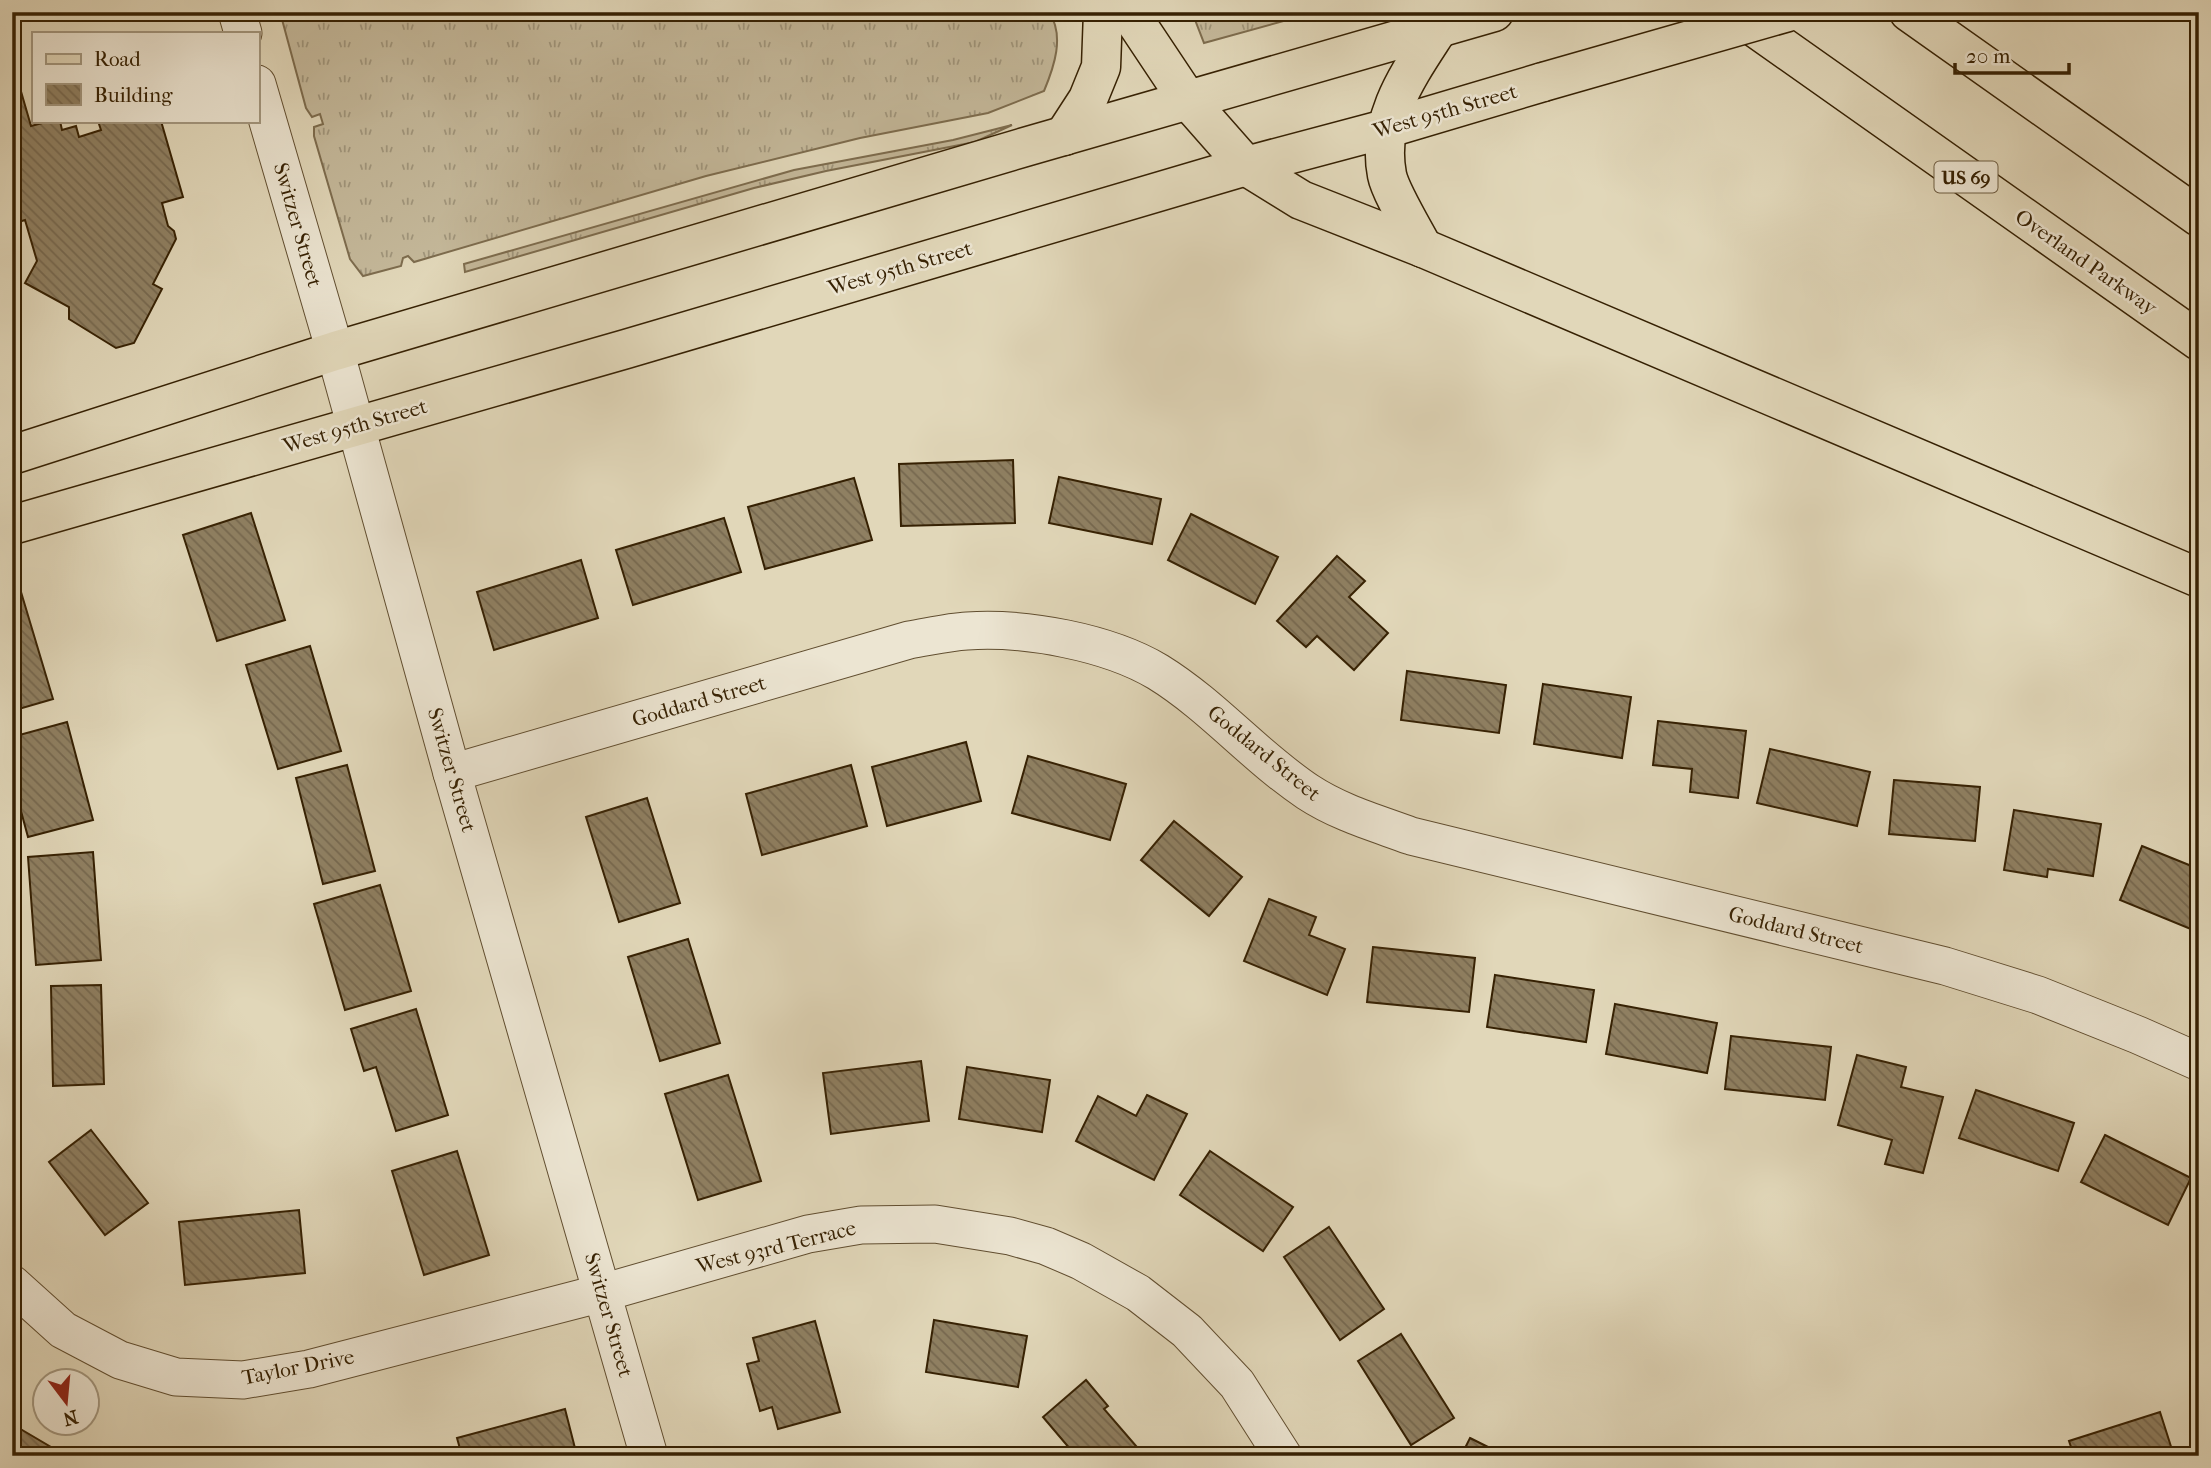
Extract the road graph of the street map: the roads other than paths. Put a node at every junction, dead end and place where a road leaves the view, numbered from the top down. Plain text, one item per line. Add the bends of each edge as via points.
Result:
1 (237, 12) edge
2 (1103, 12) edge
3 (1129, 12) edge
4 (1494, 12) edge
5 (1733, 12) edge
6 (1788, 12) edge
7 (1909, 12) edge
8 (1447, 27) junction
9 (243, 32) edge
10 (259, 91) edge
11 (1188, 99) junction
12 (1385, 129) junction
13 (1064, 136) junction
14 (1246, 166) junction
15 (2199, 217) edge
16 (1423, 248) junction
17 (2199, 341) edge
18 (335, 351) junction
19 (356, 425) junction
20 (12, 455) edge
21 (12, 525) edge
22 (2199, 578) edge
23 (452, 773) junction
24 (2199, 1062) edge
25 (12, 1284) edge
26 (602, 1293) junction
27 (649, 1456) edge
28 (1283, 1456) edge

1 - 9 street
2 - 13 main road via 1101,67 1088,99
3 - 11 main road
4 - 8 main road
5 - 17 main road, Overland Parkway / US 69
6 - 12 main road, West 95th Street, bridge
7 - 15 main road
8 - 11 main road
8 - 12 main road via 1405,80
10 - 18 street, Switzer Street
11 - 13 main road
11 - 14 main road
12 - 14 main road, West 95th Street
12 - 16 main road via 1387,176
13 - 18 main road
14 - 16 main road via 1301,200
14 - 19 main road, West 95th Street
16 - 22 main road
18 - 19 street, Switzer Street
18 - 20 main road
19 - 21 main road, West 95th Street
19 - 23 street, Switzer Street
23 - 24 street, Goddard Street via 909,640 967,631 1034,633 1100,647 1156,671 1207,706 1308,792 1338,810 1411,836 1945,966 2038,995
23 - 26 street, Switzer Street
25 - 26 street, Taylor Drive via 63,1329 120,1360 176,1377 243,1380 309,1369
26 - 27 street, Switzer Street
26 - 28 street, West 93rd Terrace via 808,1234 861,1225 935,1224 1010,1236 1081,1261 1138,1293 1187,1331 1237,1384

